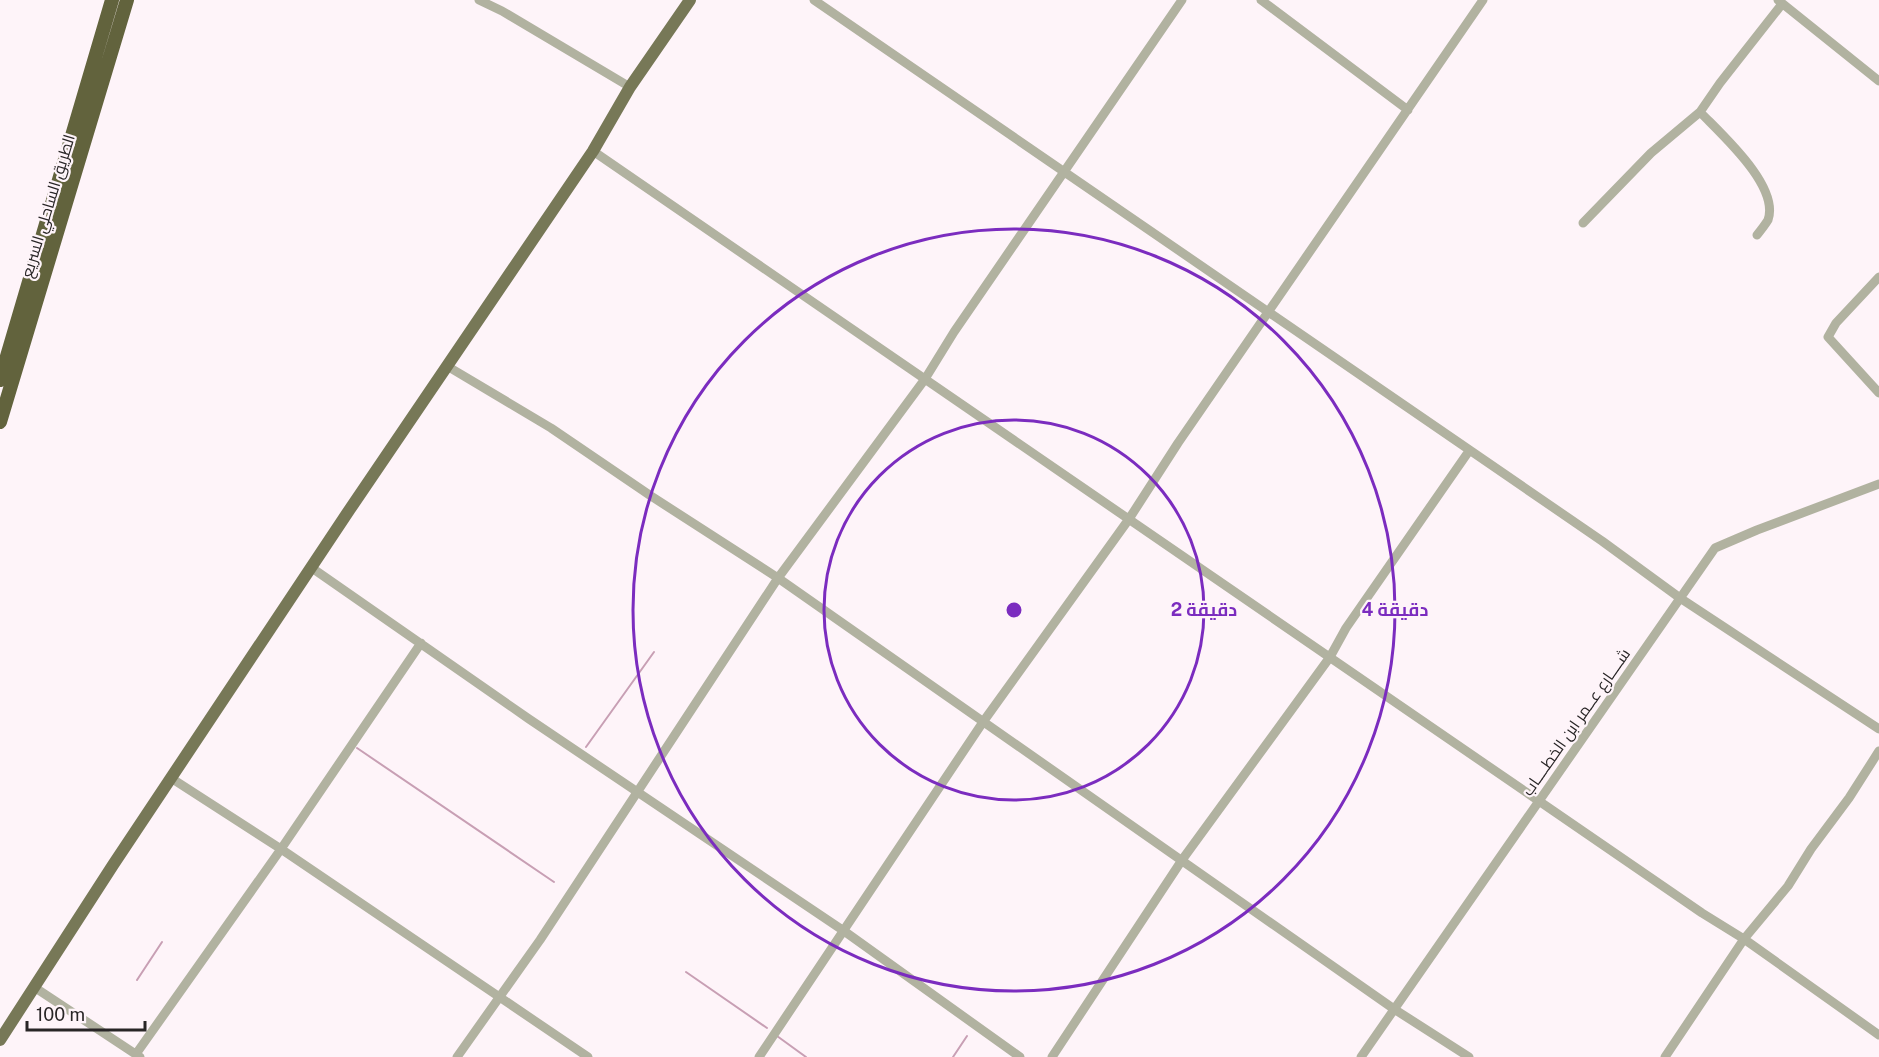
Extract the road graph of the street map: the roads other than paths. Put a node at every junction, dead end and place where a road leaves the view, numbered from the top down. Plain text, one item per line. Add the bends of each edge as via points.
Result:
1 (112, 0) edge
2 (127, 0) edge
3 (479, 0) edge
4 (690, 0) edge
5 (814, 0) edge
6 (1182, 0) edge
7 (1262, 0) edge
8 (1483, 0) edge
9 (1780, 2) edge
10 (1879, 81) edge
11 (630, 87) junction
12 (1408, 110) junction
13 (1700, 112) junction
14 (593, 151) junction
15 (1063, 172) junction
16 (1583, 223) dead end
17 (1757, 235) dead end
18 (1879, 277) edge
19 (1270, 313) junction
20 (447, 366) junction
21 (0, 380) edge
22 (925, 380) junction
23 (1879, 393) edge
24 (0, 422) edge
25 (1469, 451) junction
26 (1879, 484) edge
27 (1129, 519) junction
28 (312, 568) junction
29 (778, 578) junction
30 (1680, 597) junction
31 (421, 643) junction
32 (1330, 657) junction
33 (982, 722) junction
34 (1879, 729) edge
35 (1879, 751) edge
36 (171, 778) junction
37 (637, 792) junction
38 (1540, 801) junction
39 (281, 849) junction
40 (1182, 860) junction
41 (844, 932) junction
42 (1744, 939) junction
43 (34, 987) junction
44 (500, 996) junction
45 (1394, 1009) junction
46 (1879, 1035) edge
47 (0, 1040) edge
48 (139, 1055) edge
49 (458, 1057) edge
50 (588, 1057) edge
51 (759, 1057) edge
52 (1020, 1057) edge
53 (1052, 1057) edge
54 (1361, 1057) edge
55 (1469, 1057) edge
56 (1665, 1057) edge

1 - 21 highway, الطريق الساحلي السريع
2 - 24 highway, الطريق الساحلي السريع
3 - 11 street
4 - 11 main road
5 - 15 street
6 - 15 street
7 - 12 street
8 - 12 street
9 - 10 street
9 - 13 street
11 - 14 main road
12 - 19 street
13 - 16 street via 1651,153
13 - 17 street via 1762,183 1769,214
14 - 20 main road
14 - 22 street
15 - 19 street
15 - 22 street
18 - 23 street via 1828,337
19 - 25 street
19 - 27 street
20 - 28 main road
20 - 29 street via 551,428
22 - 27 street
22 - 29 street
25 - 30 street
25 - 32 street
26 - 30 street, شــــارع عــمر ابن الخطــــاب via 1715,548
27 - 32 street
27 - 33 street
28 - 31 street
28 - 36 main road
29 - 33 street
29 - 37 street
30 - 34 street
30 - 38 street, شــــارع عــمر ابن الخطــــاب
31 - 37 street
31 - 39 street
32 - 38 street
32 - 40 street
33 - 40 street
33 - 41 street
35 - 42 street via 1788,886
36 - 39 street
36 - 43 main road
37 - 41 street
37 - 44 street
38 - 42 street
38 - 45 street, شــــارع عــمر ابن الخطــــاب
39 - 44 street
39 - 48 street
40 - 45 street
40 - 53 street
41 - 51 street
41 - 52 street
42 - 46 street
42 - 56 street
43 - 47 main road
43 - 48 street
44 - 49 street
44 - 50 street
45 - 54 street, شــــارع عــمر ابن الخطــــاب
45 - 55 street

